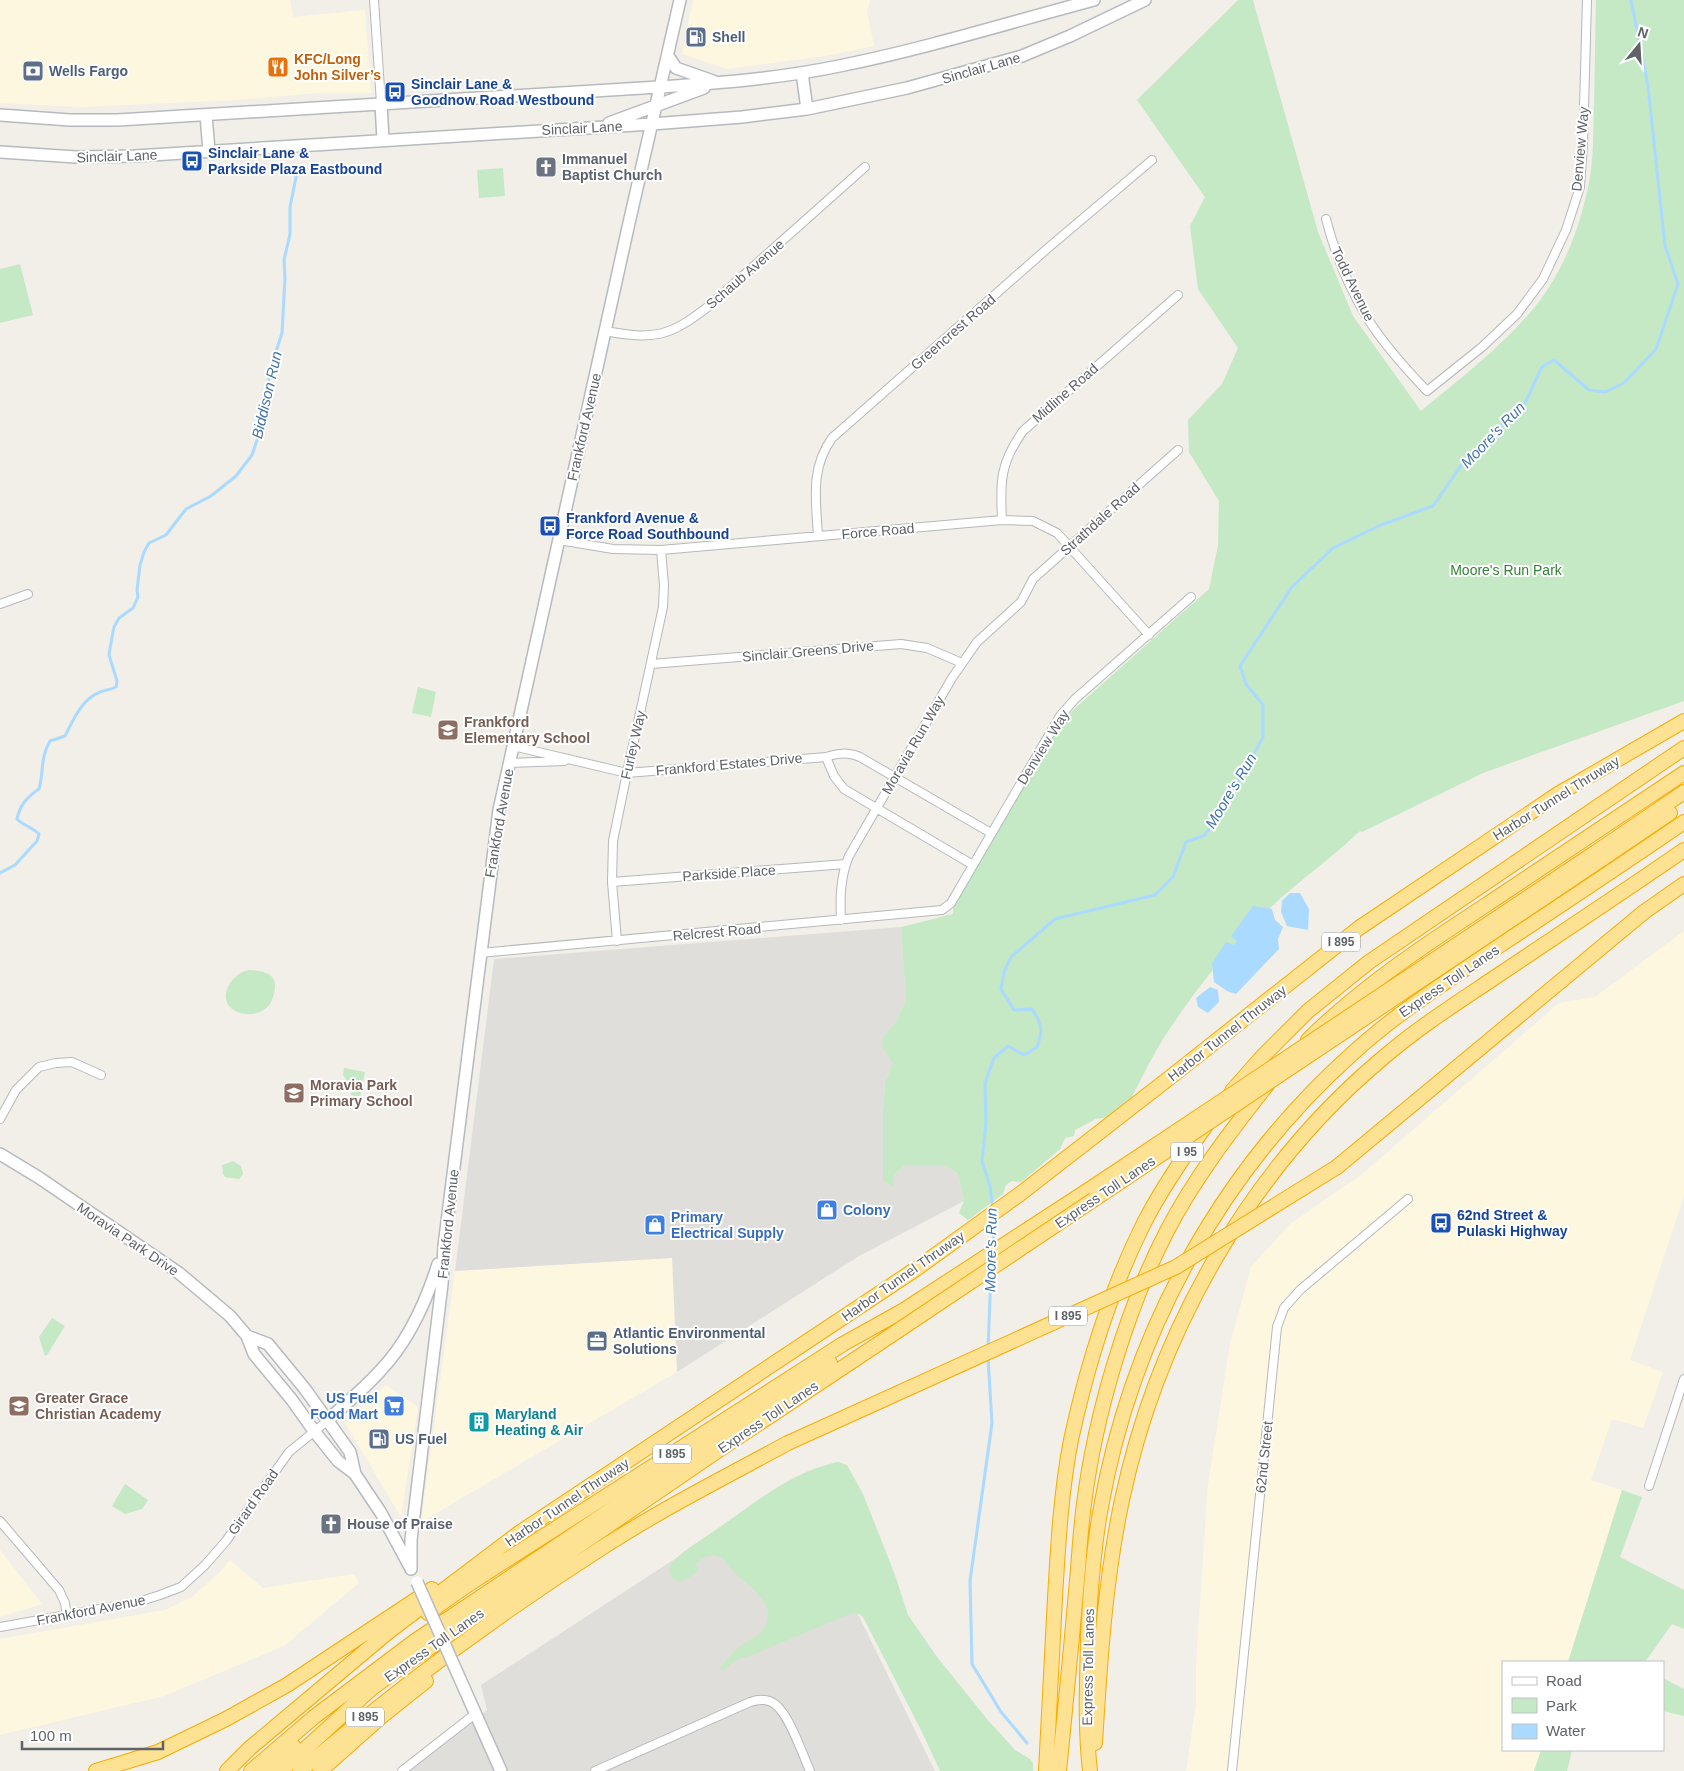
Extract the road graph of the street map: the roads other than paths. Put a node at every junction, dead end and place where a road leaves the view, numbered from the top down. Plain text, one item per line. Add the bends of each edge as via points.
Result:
1 (374, 0) edge
2 (680, 0) edge
3 (1094, 0) edge
4 (1144, 0) edge
5 (1587, 0) edge
6 (668, 56) junction
7 (802, 73) junction
8 (718, 83) junction
9 (661, 87) junction
10 (381, 104) junction
11 (656, 106) junction
12 (807, 109) junction
13 (0, 115) edge
14 (206, 115) junction
15 (652, 124) junction
16 (598, 127) junction
17 (383, 140) junction
18 (209, 151) junction
19 (0, 152) edge
20 (1152, 160) dead end
21 (865, 167) dead end
22 (1326, 219) dead end
23 (1178, 295) dead end
24 (606, 331) junction
25 (1427, 391) joint
26 (1178, 450) dead end
27 (1002, 520) junction
28 (818, 536) junction
29 (559, 540) junction
30 (1069, 546) junction
31 (661, 550) junction
32 (1027, 591) joint
33 (28, 594) dead end
34 (1191, 597) dead end
35 (0, 604) edge
36 (1149, 634) junction
37 (962, 663) junction
38 (651, 664) junction
39 (1684, 721) edge
40 (513, 746) junction
41 (1684, 748) edge
42 (826, 757) junction
43 (573, 761) junction
44 (509, 764) junction
45 (1684, 772) edge
46 (627, 773) junction
47 (895, 777) junction
48 (1684, 792) edge
49 (1684, 804) edge
50 (876, 809) junction
51 (1684, 822) edge
52 (991, 833) junction
53 (1684, 850) edge
54 (1599, 855) junction
55 (846, 864) junction
56 (973, 865) junction
57 (612, 882) junction
58 (1684, 884) edge
59 (951, 903) joint
60 (841, 920) junction
61 (617, 941) junction
62 (480, 953) junction
63 (101, 1075) dead end
64 (0, 1118) edge
65 (0, 1154) edge
66 (1408, 1199) dead end
67 (444, 1246) junction
68 (439, 1306) junction
69 (904, 1310) junction
70 (409, 1331) junction
71 (247, 1336) junction
72 (1684, 1379) edge
73 (327, 1421) junction
74 (314, 1432) junction
75 (355, 1474) junction
76 (1649, 1486) dead end
77 (0, 1521) edge
78 (519, 1533) junction
79 (411, 1569) junction
80 (181, 1586) joint
81 (513, 1607) junction
82 (67, 1616) junction
83 (0, 1627) edge
84 (372, 1688) junction
85 (317, 1692) junction
86 (475, 1714) junction
87 (96, 1771) edge
88 (227, 1771) edge
89 (251, 1771) edge
90 (266, 1771) edge
91 (281, 1771) edge
92 (300, 1771) edge
93 (320, 1771) edge
94 (402, 1771) edge
95 (501, 1771) edge
96 (595, 1771) edge
97 (810, 1771) edge
98 (1046, 1771) edge
99 (1059, 1771) edge
100 (1092, 1771) edge
101 (1232, 1771) edge

1 - 10 street
2 - 6 street, Frankford Avenue
3 - 7 street via 873,59
4 - 12 street, Sinclair Lane via 1022,56 907,88
5 - 25 street, Denview Way via 1580,187 1566,230 1543,278 1517,314
6 - 8 street via 676,68
6 - 9 street, Frankford Avenue
7 - 8 street
7 - 12 street
8 - 9 street
8 - 11 street
9 - 10 street
9 - 11 street, Frankford Avenue
10 - 14 street
10 - 17 street
11 - 15 street, Frankford Avenue
11 - 16 street
12 - 15 street, Sinclair Lane
13 - 14 street via 118,120
14 - 18 street
15 - 16 street, Sinclair Lane
15 - 24 street, Frankford Avenue
16 - 17 street, Sinclair Lane
17 - 18 street, Sinclair Lane
18 - 19 street, Sinclair Lane via 103,157
20 - 28 street, Greencrest Road via 832,438 822,455 815,484
21 - 24 street, Schaub Avenue via 686,323 650,337
22 - 25 street, Todd Avenue via 1334,249 1368,320
23 - 27 street, Midline Road via 1023,430 1004,467
24 - 29 street, Frankford Avenue
26 - 30 street, Strathdale Road
27 - 28 street, Force Road
27 - 30 street, Force Road via 1033,521 1057,533
28 - 31 street, Force Road
29 - 31 street, Force Road via 613,549
29 - 40 street, Frankford Avenue
30 - 32 street, Strathdale Road via 1033,579
30 - 36 street, Force Road
31 - 38 street, Furley Way via 664,601
32 - 37 street, Moravia Run Way via 1021,602 985,633
33 - 35 street
34 - 36 street, Denview Way
36 - 52 street, Denview Way via 1060,716
37 - 38 street, Sinclair Greens Drive via 927,648 901,644
37 - 47 street, Moravia Run Way
38 - 46 street, Furley Way
39 - 78 highway, Harbor Tunnel Thruway / I 895 via 1558,794 1359,928 962,1236
40 - 43 street, Frankford Estates Drive
40 - 44 street, Frankford Avenue
41 - 98 highway, I 95 via 1369,962 1308,1011 1262,1057 1215,1112 1173,1173 1144,1223 1102,1325 1085,1379 1071,1442 1057,1560
42 - 46 street, Frankford Estates Drive
42 - 47 street, Frankford Estates Drive via 840,753 860,756
42 - 50 street via 844,789
43 - 44 street, Frankford Estates Drive
43 - 46 street, Frankford Estates Drive
44 - 62 street, Frankford Avenue via 495,838
45 - 99 highway, Express Toll Lanes via 1437,937 1324,1024 1278,1070 1196,1180 1145,1277 1109,1385 1094,1446 1084,1504
46 - 57 street, Furley Way via 615,826
47 - 50 street, Moravia Run Way
47 - 52 street, Frankford Estates Drive
48 - 54 highway, Express Toll Lanes
49 - 54 highway, Express Toll Lanes
50 - 55 street, Moravia Run Way
50 - 56 street
51 - 100 highway, Express Toll Lanes via 1422,998 1366,1041 1279,1129 1205,1230 1174,1286 1143,1356 1120,1423 1105,1484 1095,1543 1090,1610 1086,1705
52 - 56 street, Denview Way
53 - 100 highway via 1450,1007 1382,1059 1308,1131 1274,1170 1223,1243 1171,1348 1152,1396 1125,1487 1106,1597
54 - 69 highway, Express Toll Lanes / I 895, bridge
54 - 84 highway, Express Toll Lanes, bridge
55 - 57 street, Parkside Place
55 - 60 street, Moravia Run Way via 841,891
56 - 59 street, Denview Way
57 - 61 street, Furley Way
58 - 81 highway, I 895, bridge via 1644,912 1337,1167 1176,1267 788,1443 601,1548
59 - 60 street, Relcrest Road via 936,912
60 - 61 street, Relcrest Road
61 - 62 street, Relcrest Road
62 - 67 street, Frankford Avenue
63 - 64 street via 72,1062 39,1067 16,1090
65 - 71 street, Moravia Park Drive via 179,1273 230,1316
66 - 101 street, 62nd Street via 1300,1290 1284,1308 1277,1327
67 - 68 street, Frankford Avenue
67 - 70 street via 428,1295
68 - 70 street
68 - 79 street, Frankford Avenue via 411,1540
69 - 85 highway, Express Toll Lanes / I 895 via 843,1344 466,1586
69 - 89 highway via 396,1654
70 - 73 street via 380,1371
71 - 73 street, Moravia Park Drive via 268,1344
71 - 74 street, Moravia Park Drive via 254,1354
72 - 76 street
73 - 74 street, Girard Road
73 - 75 street, Moravia Park Drive via 350,1452
74 - 75 street, Moravia Park Drive via 338,1461
74 - 80 street, Girard Road via 289,1452 226,1541
75 - 79 street, Moravia Park Drive via 381,1513
77 - 82 street via 59,1590
78 - 85 highway, Harbor Tunnel Thruway / I 895
78 - 87 highway via 280,1689 158,1752
79 - 86 street, Moravia Park Drive, bridge
80 - 82 street, Frankford Avenue via 138,1602
81 - 92 highway, I 895 via 402,1688
81 - 93 highway via 492,1629 382,1716
82 - 83 street, Frankford Avenue
84 - 90 highway via 351,1701
84 - 91 highway, Express Toll Lanes / I 895
85 - 88 highway, Harbor Tunnel Thruway / I 895
86 - 94 street
86 - 95 street, Moravia Park Drive
96 - 97 street via 750,1702 766,1700 779,1708 789,1724

